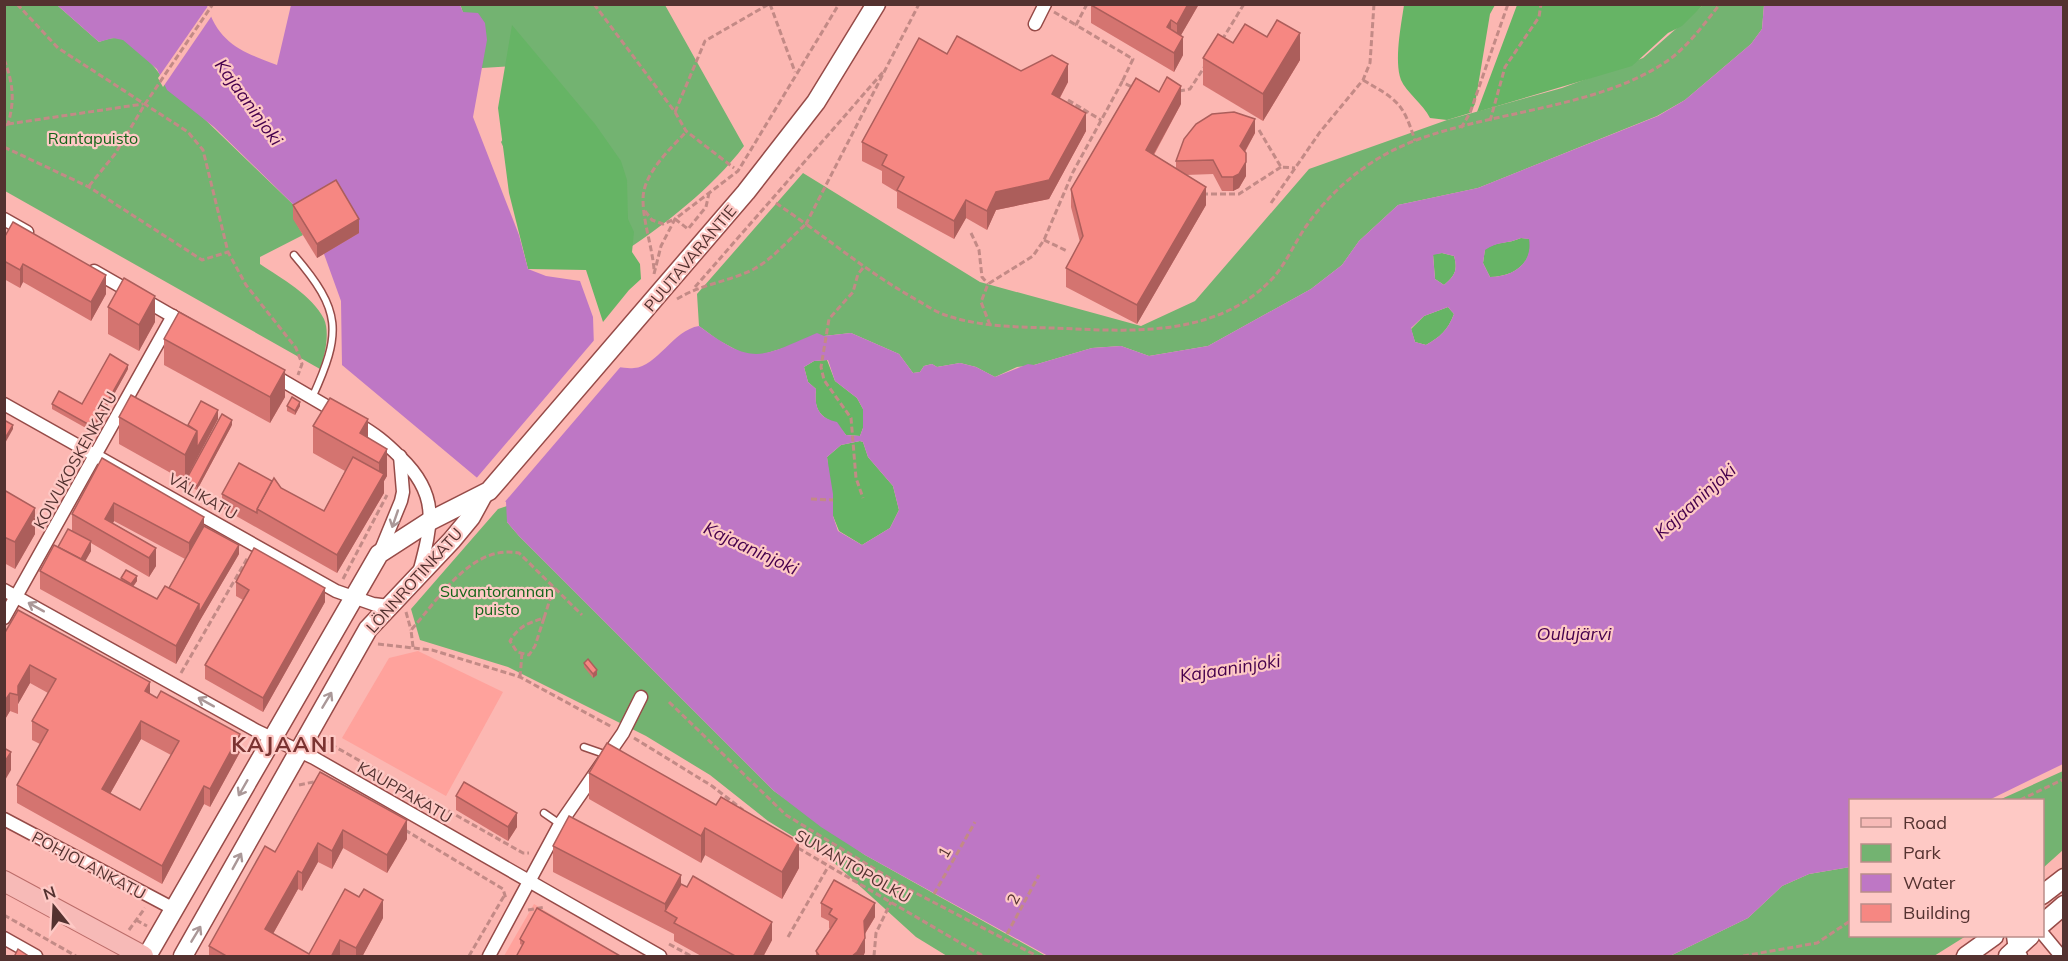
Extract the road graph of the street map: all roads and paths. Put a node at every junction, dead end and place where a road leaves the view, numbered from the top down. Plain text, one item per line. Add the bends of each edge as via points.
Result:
1 (17, 4) edge
2 (213, 4) edge
3 (594, 4) edge
4 (769, 4) edge
5 (839, 4) edge
6 (876, 4) edge
7 (919, 4) edge
8 (1087, 4) edge
9 (1374, 4) edge
10 (1508, 4) edge
11 (1541, 4) edge
12 (1720, 4) edge
13 (1045, 5) edge
14 (1242, 6) edge
15 (1035, 24) dead end
16 (1076, 25) junction
17 (1216, 49) edge
18 (4, 59) edge
19 (1210, 59) edge
20 (884, 71) junction
21 (795, 72) junction
22 (1363, 80) junction
23 (1122, 82) junction
24 (1140, 92) edge
25 (1170, 93) edge
26 (1068, 100) edge
27 (145, 104) junction
28 (675, 112) junction
29 (1101, 120) junction
30 (1490, 121) junction
31 (6, 125) edge
32 (1461, 128) junction
33 (1259, 130) dead end
34 (686, 131) junction
35 (1415, 141) junction
36 (4, 147) edge
37 (1281, 167) junction
38 (734, 168) dead end
39 (1295, 168) junction
40 (89, 187) junction
41 (709, 193) junction
42 (1200, 194) edge
43 (776, 203) dead end
44 (1271, 203) dead end
45 (644, 209) junction
46 (4, 219) edge
47 (675, 219) junction
48 (806, 224) junction
49 (971, 233) dead end
50 (34, 236) edge
51 (1044, 240) junction
52 (1067, 251) dead end
53 (228, 252) junction
54 (294, 255) dead end
55 (84, 265) edge
56 (863, 268) junction
57 (654, 274) junction
58 (648, 281) dead end
59 (988, 284) junction
60 (693, 289) junction
61 (674, 301) dead end
62 (173, 316) junction
63 (990, 326) junction
64 (202, 333) edge
65 (263, 369) edge
66 (293, 387) junction
67 (312, 399) junction
68 (4, 404) edge
69 (97, 454) junction
70 (400, 456) junction
71 (389, 491) dead end
72 (486, 493) junction
73 (863, 498) dead end
74 (811, 499) dead end
75 (833, 500) dead end
76 (430, 521) junction
77 (255, 545) junction
78 (379, 554) junction
79 (417, 578) junction
80 (554, 587) junction
81 (4, 590) edge
82 (336, 591) junction
83 (17, 597) junction
84 (354, 598) junction
85 (398, 608) junction
86 (582, 615) dead end
87 (4, 618) edge
88 (544, 618) junction
89 (411, 630) junction
90 (382, 636) dead end
91 (376, 644) junction
92 (413, 648) junction
93 (372, 652) dead end
94 (522, 653) junction
95 (520, 678) junction
96 (175, 685) junction
97 (641, 697) dead end
98 (669, 702) dead end
99 (623, 733) junction
100 (272, 737) junction
101 (584, 747) dead end
102 (306, 754) junction
103 (607, 754) junction
104 (2064, 779) edge
105 (328, 786) edge
106 (2024, 799) edge
107 (544, 813) dead end
108 (748, 814) edge
109 (4, 819) edge
110 (975, 822) dead end
111 (560, 824) junction
112 (398, 826) edge
113 (792, 845) edge
114 (541, 860) junction
115 (828, 867) junction
116 (1039, 875) dead end
117 (2064, 878) edge
118 (4, 881) edge
119 (529, 883) junction
120 (934, 894) dead end
121 (2044, 894) edge
122 (504, 896) junction
123 (153, 899) junction
124 (891, 902) junction
125 (2064, 905) edge
126 (518, 906) junction
127 (174, 909) junction
128 (554, 912) dead end
129 (4, 915) edge
130 (1849, 922) edge
131 (2044, 923) edge
132 (1007, 934) dead end
133 (2044, 934) edge
134 (788, 937) dead end
135 (1993, 937) edge
136 (2029, 937) edge
137 (4, 938) edge
138 (661, 940) dead end
139 (120, 945) junction
140 (2014, 950) edge
141 (36, 957) edge
142 (76, 957) edge
143 (145, 957) edge
144 (183, 957) edge
145 (469, 957) edge
146 (489, 957) edge
147 (660, 957) edge
148 (691, 957) edge
149 (874, 957) edge
150 (983, 957) edge
151 (1037, 957) edge
152 (1743, 957) edge
153 (1966, 957) edge
154 (2061, 957) edge

1 - 27 path via 58,48
2 - 27 path
3 - 28 path
4 - 21 path
4 - 28 path via 705,41
5 - 21 path
6 - 72 main road, PUUTAVARANTIE via 816,102 787,141
7 - 20 path
8 - 16 path
9 - 22 path via 1370,63
10 - 32 path via 1470,113
11 - 30 path via 1539,17 1505,68
12 - 30 path via 1672,58 1639,78
13 - 15 street
13 - 16 path
14 - 17 path
16 - 23 path via 1133,59
18 - 31 path via 14,94
19 - 25 path via 1191,89
20 - 48 path
20 - 60 path
21 - 41 path via 738,171
22 - 35 path via 1396,99 1407,114
22 - 39 path
23 - 24 path
23 - 29 path
26 - 29 path
27 - 31 path
27 - 40 path via 115,154
27 - 53 path via 188,132 203,150
28 - 34 path
29 - 51 path
30 - 32 path
32 - 35 path
33 - 37 path
34 - 38 path
34 - 45 path via 645,185
35 - 63 path via 1373,161 1334,191 1271,280 1228,310 1184,326 1139,332
36 - 40 path
37 - 39 path
37 - 42 path via 1239,194
39 - 44 path
40 - 53 path via 202,260
41 - 47 path
41 - 47 path via 706,207 688,229
43 - 48 path
45 - 47 path via 652,220 663,224
45 - 57 path
46 - 50 street
47 - 57 path via 661,246
48 - 56 path
48 - 60 path via 776,254 755,268
49 - 59 path via 979,250 982,277
51 - 52 path
51 - 59 path via 1033,256
53 - 66 path via 246,285 300,356 302,364
54 - 67 lane via 320,286 332,322 328,363
55 - 62 street
56 - 63 path via 946,316
56 - 73 path via 854,292 829,319 820,367 824,380 851,418 856,478
57 - 58 path
59 - 63 path via 981,302
60 - 61 path
62 - 64 street
62 - 69 street, KOIVUKOSKENKATU
65 - 66 street
66 - 67 street
67 - 70 street via 383,438
68 - 69 street, VÄLIKATU
69 - 77 street, VÄLIKATU
69 - 83 street, KOIVUKOSKENKATU
70 - 76 street via 414,468 427,492
70 -> 78 street via 403,492
71 - 82 path
72 - 76 main road, LÖNNROTINKATU
72 - 79 main road, LÖNNROTINKATU via 459,532
74 - 75 path
76 - 78 main road, LÖNNROTINKATU
76 - 79 street
77 - 82 street, VÄLIKATU
77 - 96 path
78 - 84 main road, LÖNNROTINKATU
79 - 85 main road, LÖNNROTINKATU
80 - 86 path
80 - 88 path
80 - 89 path via 519,553 496,551 472,563
81 - 83 street, KAUPPAKATU
82 - 84 street, VÄLIKATU
83 - 87 street, KOIVUKOSKENKATU
96 -> 83 street, KAUPPAKATU
84 - 85 street, VÄLIKATU
84 - 100 main road, LÖNNROTINKATU
85 - 89 path
102 -> 85 main road, LÖNNROTINKATU via 368,629
88 - 94 path via 536,646 529,655
88 - 94 path via 517,629 510,641
89 - 92 path
90 - 91 path
91 - 92 path
91 - 93 path
92 - 95 path via 432,650
94 - 95 path
95 - 99 path
100 -> 96 street, KAUPPAKATU
97 - 99 street
98 - 151 path via 786,815 906,888
99 - 103 street
99 - 108 path via 657,750
100 - 102 street, KAUPPAKATU
100 -> 127 main road, LÖNNROTINKATU
101 - 103 lane
102 - 105 path via 297,785 318,780
102 - 114 path via 324,738
102 - 119 street, KAUPPAKATU
144 -> 102 main road, LÖNNROTINKATU
103 - 111 street
104 - 106 path
107 - 111 lane
109 - 123 street, POHJOLANKATU
110 - 120 path, 1
111 - 114 street
112 - 122 path via 503,889
113 - 115 path, SUVANTOPOLKU
114 - 119 street
115 - 124 path, SUVANTOPOLKU
115 - 134 path
116 - 132 path, 2
117 - 121 main road
118 - 139 main road
119 - 126 street
119 - 147 street, KAUPPAKATU
122 - 126 path
122 - 145 path
123 - 127 street, POHJOLANKATU
123 - 139 path
124 - 149 path via 876,933
124 - 150 path, SUVANTOPOLKU
125 - 131 main road
126 - 128 path via 527,910 544,906
126 - 146 street
127 - 143 main road, LÖNNROTINKATU
129 - 142 path
130 - 152 path via 1817,943
133 - 154 street
135 - 153 main road
136 - 140 main road
137 - 141 street
138 - 148 path
139 - 143 main road

